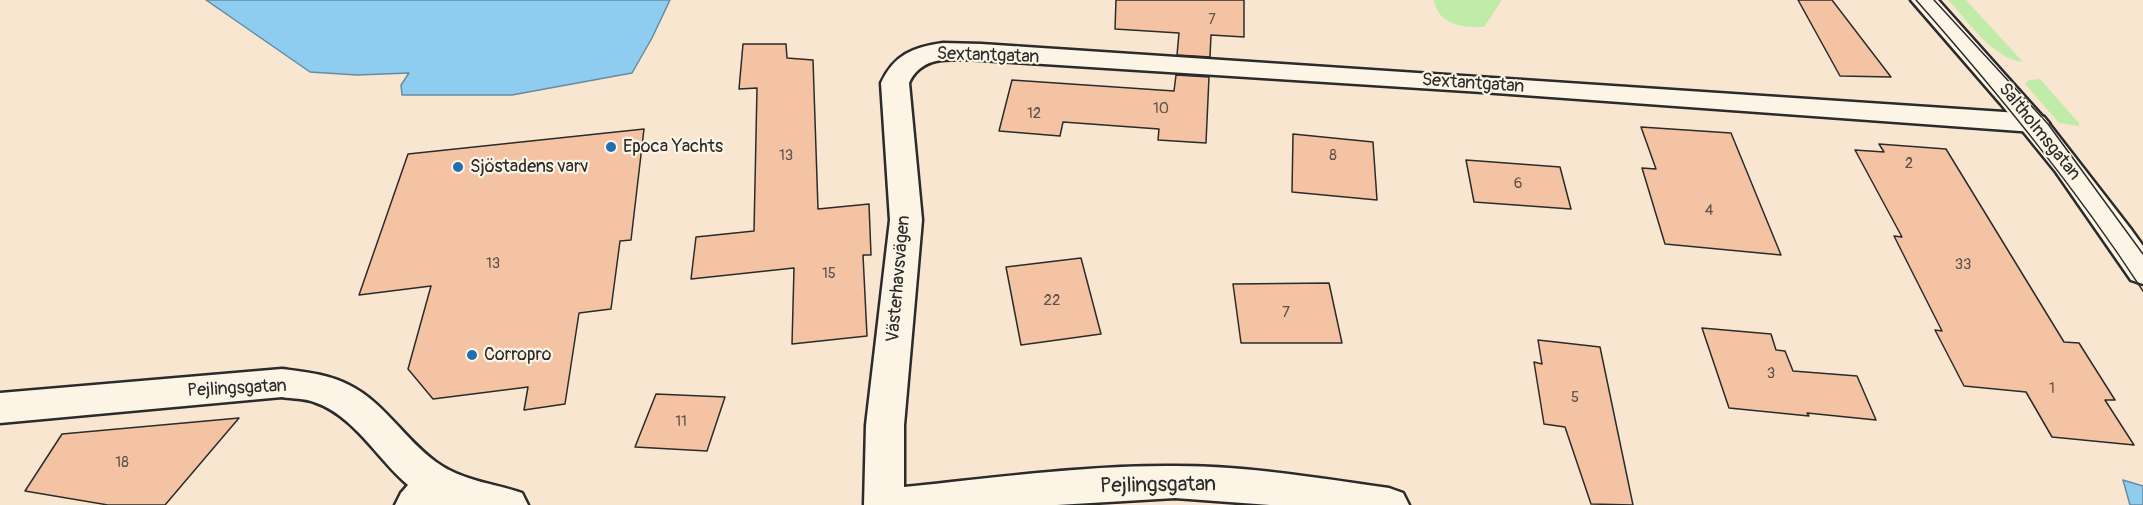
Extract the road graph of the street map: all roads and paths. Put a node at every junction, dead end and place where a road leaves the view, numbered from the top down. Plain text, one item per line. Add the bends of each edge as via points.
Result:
1 (1924, 0) edge
2 (913, 59) joint
3 (2034, 123) junction
4 (2143, 272) edge
5 (0, 408) edge
6 (425, 494) edge
7 (508, 505) edge
8 (884, 505) edge
9 (892, 505) edge
10 (1389, 505) edge

1 - 3 street, Saltholmsgatan
2 - 3 street, Sextantgatan via 940,52 981,52
2 - 8 street, Västerhavsvägen via 895,83 906,220 885,425
3 - 4 street, Saltholmsgatan
5 - 6 street, Pejlingsgatan via 282,383 320,388 367,419
6 - 7 street, Pejlingsgatan via 470,496
9 - 10 street, Pejlingsgatan via 1123,483 1177,482

